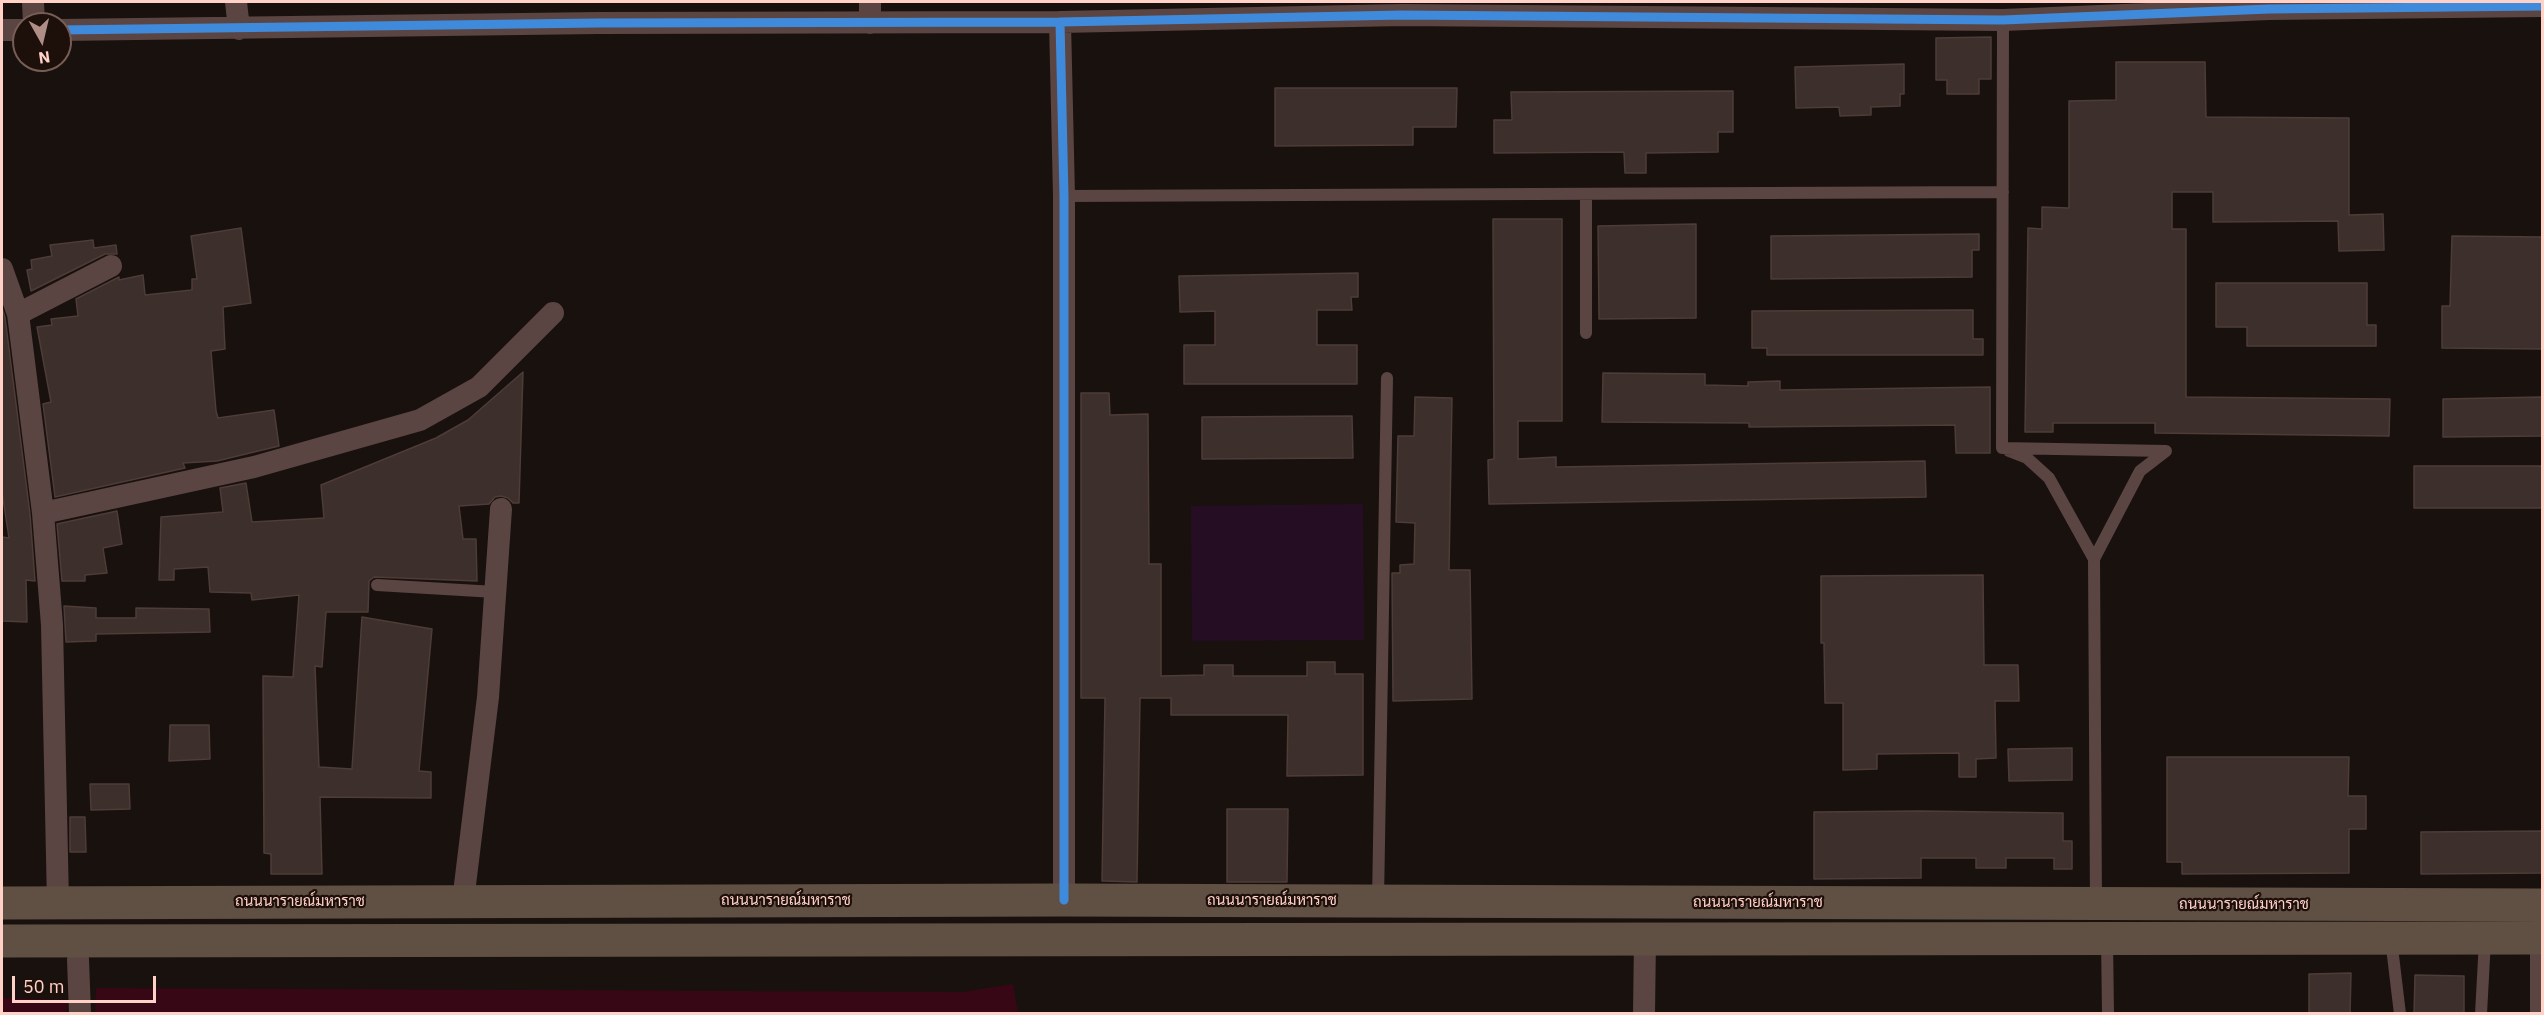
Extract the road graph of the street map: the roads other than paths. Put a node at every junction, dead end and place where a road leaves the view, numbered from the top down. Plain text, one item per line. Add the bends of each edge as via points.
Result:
1 (236, 2) edge
2 (2529, 4) edge
3 (2269, 5) edge
4 (1402, 8) edge
5 (2128, 8) edge
6 (1248, 10) edge
7 (597, 12) edge
8 (870, 12) edge
9 (2003, 20) junction
10 (1060, 22) junction
11 (239, 28) junction
12 (72, 30) edge
13 (2003, 192) junction
14 (1586, 194) junction
15 (1064, 196) junction
16 (111, 266) dead end
17 (2, 269) edge
18 (553, 313) dead end
19 (18, 314) junction
20 (1586, 333) dead end
21 (1387, 378) dead end
22 (2002, 448) junction
23 (501, 509) dead end
24 (44, 513) junction
25 (2094, 559) junction
26 (377, 585) dead end
27 (495, 592) junction
28 (1064, 900) junction
29 (1378, 901) junction
30 (463, 902) junction
31 (2, 903) edge
32 (58, 903) junction
33 (2096, 905) junction
34 (2542, 905) edge
35 (1645, 938) junction
36 (2107, 938) junction
37 (2391, 938) junction
38 (2486, 938) junction
39 (2539, 938) edge
40 (2, 941) edge
41 (78, 959) dead end
42 (80, 1014) edge
43 (1644, 1014) edge
44 (2108, 1014) edge
45 (2400, 1014) edge
46 (2481, 1014) edge
47 (2536, 1014) edge

1 - 11 street
2 - 3 street
3 - 5 street
4 - 6 street
4 - 9 street
5 - 9 street
6 - 10 street
7 - 8 street
7 - 11 street
8 - 10 street
9 - 13 lane
10 - 15 street
11 - 12 street
13 - 14 lane
13 - 22 lane
14 - 15 lane
14 - 20 lane
15 - 28 street
16 - 19 street
17 - 19 street
18 - 24 street via 479,387 420,420 254,467
19 - 24 street
21 - 29 lane
22 - 25 lane via 2027,458 2049,477
22 - 25 lane via 2166,451 2140,471
23 - 27 street
24 - 32 street via 52,625
25 - 33 lane
26 - 27 lane
27 - 30 street via 488,698
28 - 29 main road, ถนนนารายณ์มหาราช
28 - 30 main road, ถนนนารายณ์มหาราช
29 - 33 main road, ถนนนารายณ์มหาราช
30 - 32 main road, ถนนนารายณ์มหาราช
31 - 32 main road, ถนนนารายณ์มหาราช
33 - 34 main road, ถนนนารายณ์มหาราช
35 - 36 main road
35 - 40 main road
35 - 43 street
36 - 37 main road
36 - 44 lane
37 - 38 main road
37 - 45 lane
38 - 39 main road
38 - 46 lane
39 - 47 lane
41 - 42 street

